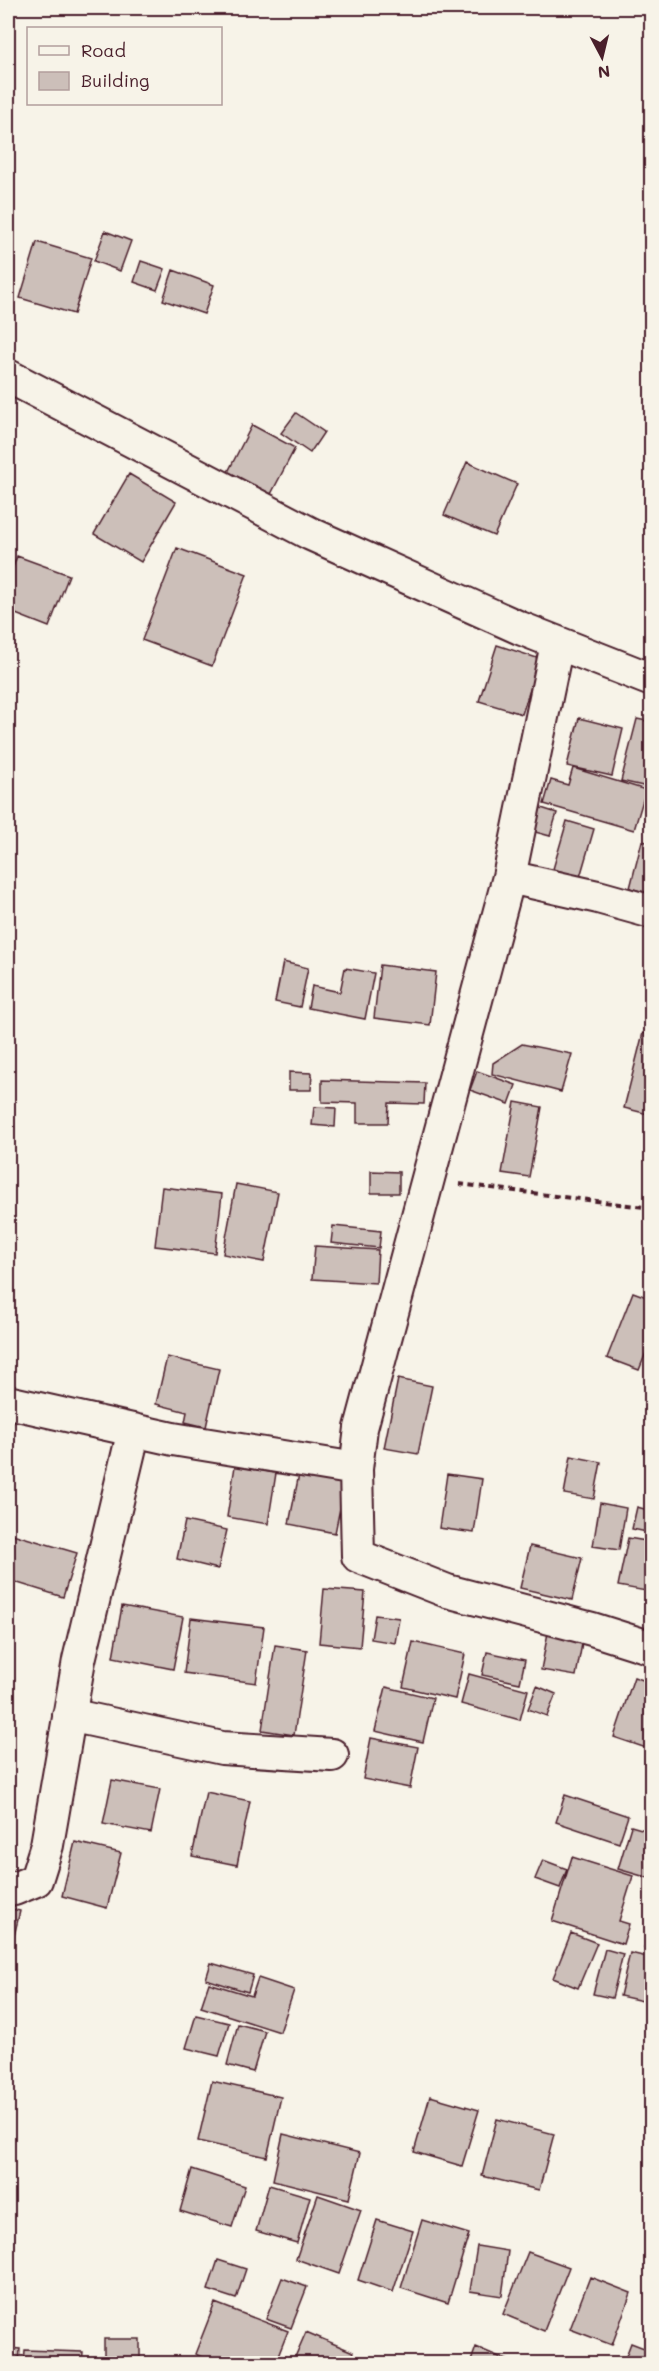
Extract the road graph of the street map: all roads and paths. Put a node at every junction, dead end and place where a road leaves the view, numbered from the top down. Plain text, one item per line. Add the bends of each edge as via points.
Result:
1 (8, 376) edge
2 (557, 644) junction
3 (651, 680) edge
4 (509, 877) junction
5 (651, 912) edge
6 (428, 1181) junction
7 (651, 1208) edge
8 (8, 1402) edge
9 (134, 1430) junction
10 (356, 1469) junction
11 (651, 1648) edge
12 (69, 1715) junction
13 (332, 1755) dead end
14 (8, 1888) edge

1 - 2 street via 311,534
2 - 3 street
2 - 4 street
4 - 5 street
4 - 6 street
6 - 7 path
6 - 10 street via 362,1428
8 - 9 street
9 - 10 street
9 - 12 street
10 - 11 street via 358,1556 447,1592
12 - 13 street via 222,1748
12 - 14 street via 36,1880

